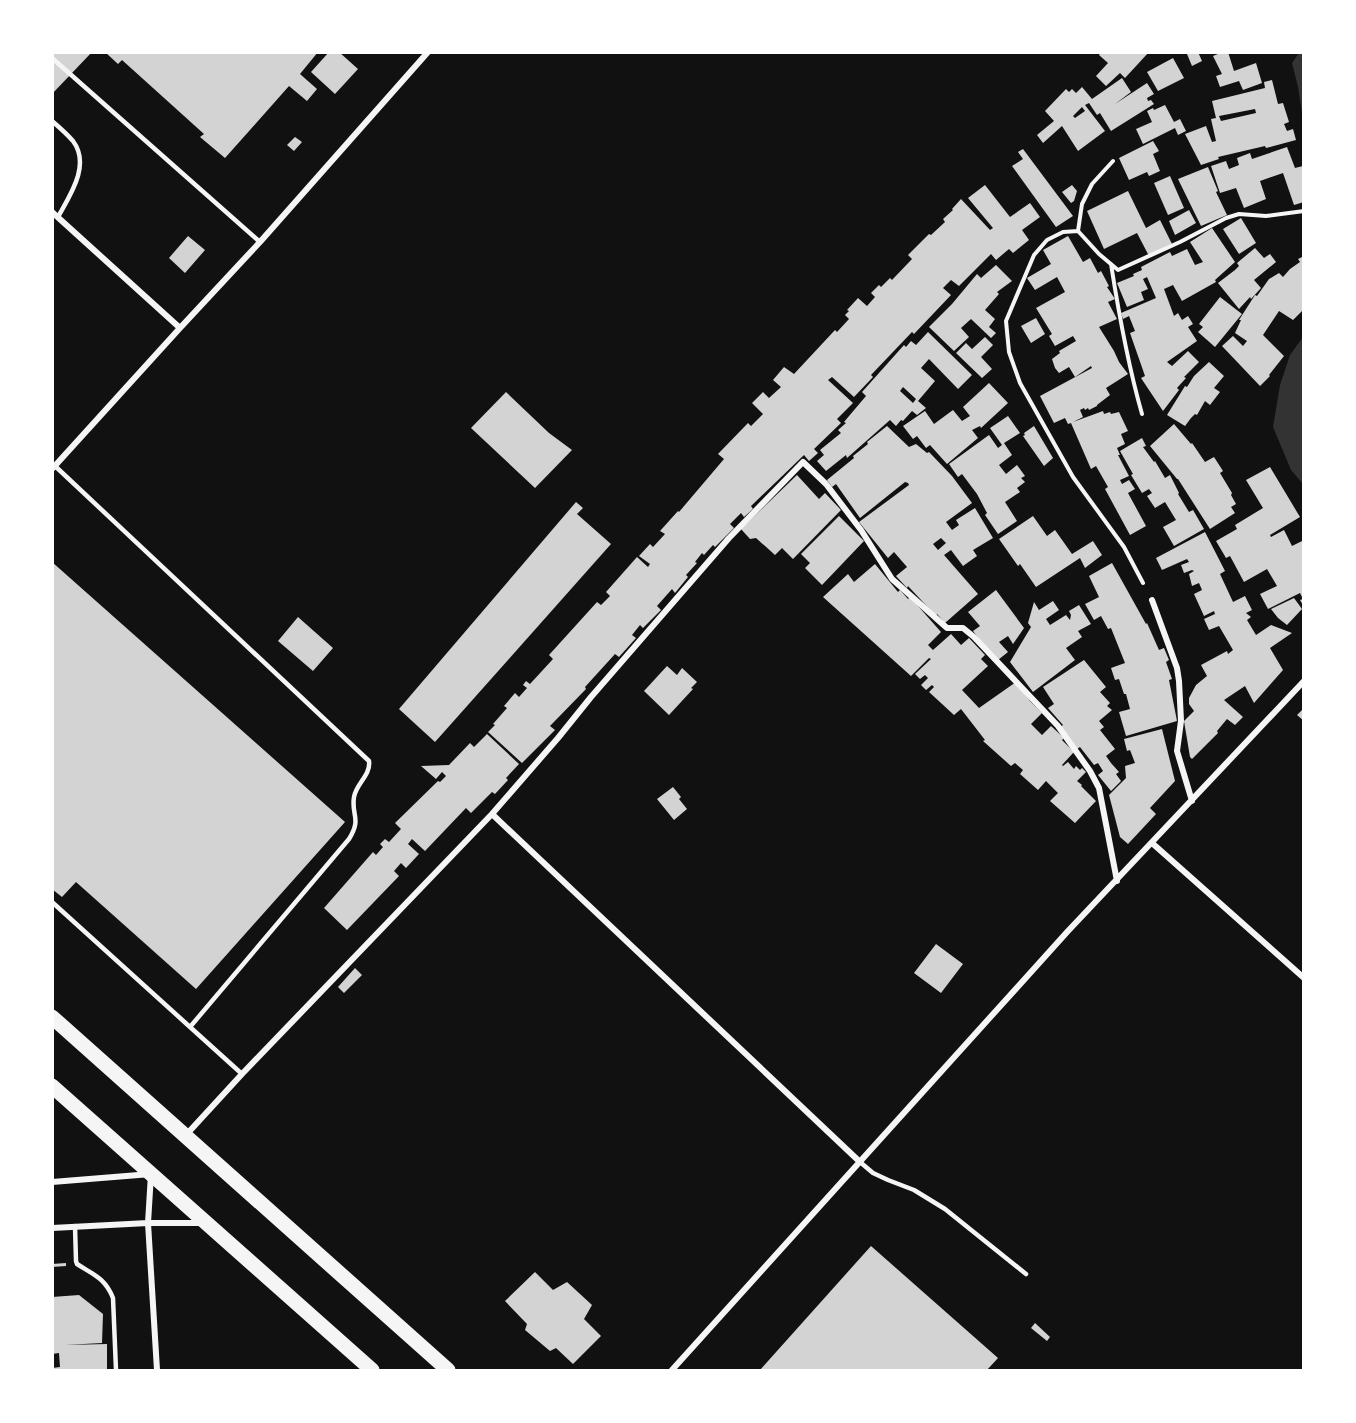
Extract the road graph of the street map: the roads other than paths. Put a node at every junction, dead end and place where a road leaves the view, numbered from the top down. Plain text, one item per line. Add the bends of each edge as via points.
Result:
1 (428, 52) edge
2 (52, 58) edge
3 (52, 121) edge
4 (55, 214) edge
5 (260, 243) junction
6 (180, 328) junction
7 (54, 468) edge
8 (1152, 600) road end
9 (1304, 681) edge
10 (1192, 801) junction
11 (492, 814) junction
12 (1152, 843) junction
13 (1118, 881) junction
14 (52, 902) edge
15 (1304, 978) edge
16 (52, 1017) edge
17 (190, 1027) junction
18 (242, 1074) junction
19 (52, 1086) edge
20 (185, 1136) junction
21 (860, 1162) junction
22 (150, 1174) junction
23 (52, 1182) edge
24 (148, 1222) junction
25 (205, 1223) junction
26 (75, 1226) junction
27 (52, 1227) edge
28 (1026, 1274) dead end
29 (116, 1371) edge
30 (157, 1371) edge
31 (372, 1371) edge
32 (448, 1371) edge
33 (672, 1371) edge

1 - 5 street
2 - 5 lane
3 - 4 lane via 73,141 80,162 73,190
4 - 6 street
5 - 6 street
6 - 7 street
7 - 17 lane via 369,761 369,771 355,794 356,825 350,839
8 - 10 street via 1177,668 1181,722 1177,751
9 - 10 street
10 - 12 street
11 - 13 street via 729,538 803,462 826,484 861,530 892,579 946,628 963,628 974,637 1062,731 1099,788
11 - 18 street
11 - 21 street
12 - 13 street
12 - 15 street
13 - 21 street via 1068,931
14 - 17 lane
16 - 20 main road
17 - 18 lane
18 - 20 street
19 - 22 main road
20 - 32 main road
21 - 28 lane via 873,1173 914,1190 945,1209
21 - 33 street
22 - 23 street
22 - 24 street
22 - 25 main road
24 - 25 street
24 - 26 street
24 - 30 street
25 - 31 main road
26 - 27 street
26 - 29 lane via 77,1264 103,1280 113,1298

